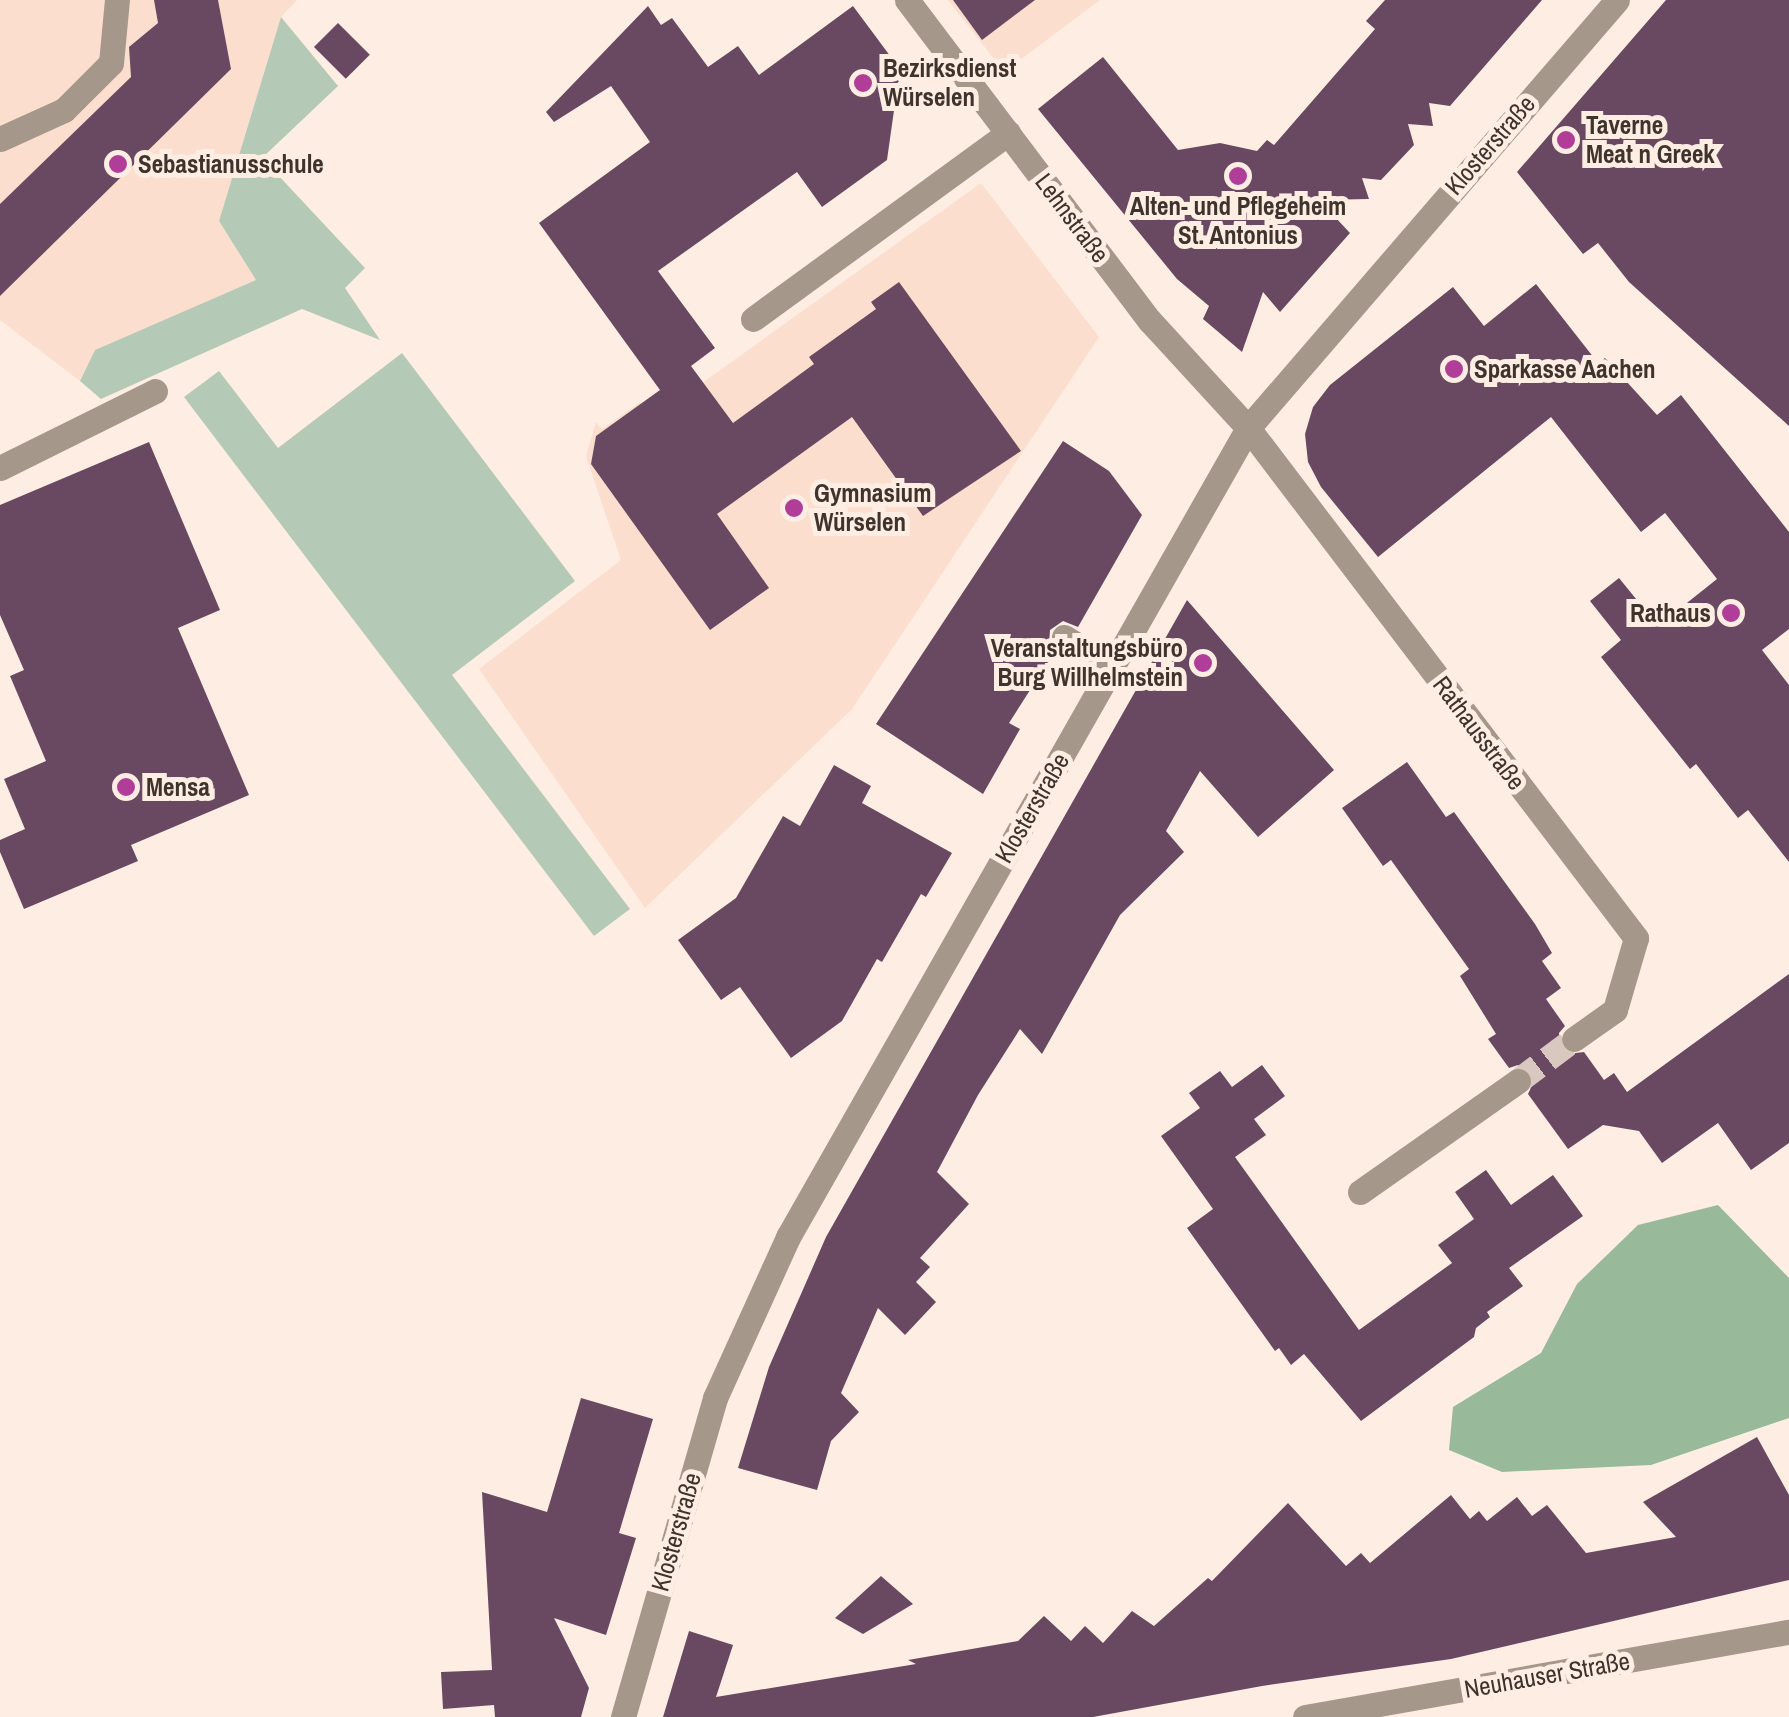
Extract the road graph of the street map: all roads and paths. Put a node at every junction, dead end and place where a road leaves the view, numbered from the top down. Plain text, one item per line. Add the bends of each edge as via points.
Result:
1 (117, 0) edge
2 (1617, 0) edge
3 (909, 1) edge
4 (1008, 133) junction
5 (0, 139) edge
6 (753, 320) dead end
7 (156, 391) dead end
8 (1248, 428) junction
9 (0, 468) edge
10 (1064, 637) dead end
11 (1112, 666) junction
12 (1574, 1039) tunnel mouth
13 (1518, 1080) tunnel mouth
14 (1360, 1192) dead end
15 (1789, 1632) edge
16 (623, 1717) edge
17 (1305, 1717) edge

1 - 5 street via 111,63 64,110
2 - 8 street, Klosterstraße
3 - 4 street, Lehnstraße
4 - 6 street
4 - 8 street, Lehnstraße via 1150,322
7 - 9 street
8 - 11 street, Klosterstraße
8 - 12 street, Rathausstraße via 1636,938 1615,1010
10 - 11 street
11 - 16 street, Klosterstraße via 788,1237 716,1398
13 - 14 street
15 - 17 street, Neuhauser Straße

